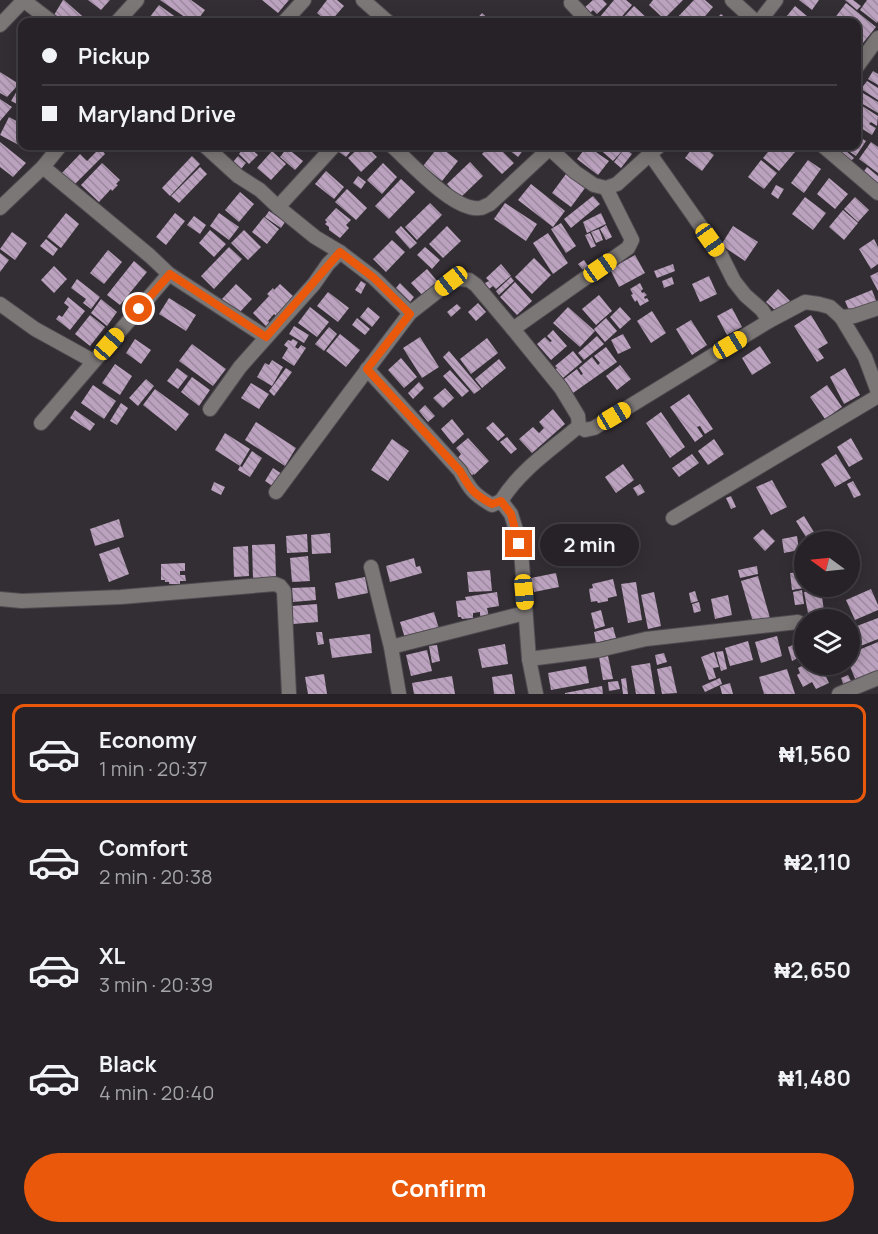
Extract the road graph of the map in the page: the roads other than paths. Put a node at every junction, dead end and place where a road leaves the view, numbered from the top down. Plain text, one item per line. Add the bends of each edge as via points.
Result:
1 (23, 0) edge
2 (137, 0) edge
3 (304, 0) edge
4 (363, 0) edge
5 (732, 0) edge
6 (776, 0) edge
7 (571, 3) dead end
8 (47, 18) edge
9 (121, 18) edge
10 (288, 18) edge
11 (383, 18) edge
12 (585, 18) edge
13 (753, 18) edge
14 (761, 18) edge
15 (0, 25) edge
16 (878, 38) edge
17 (861, 61) edge
18 (57, 150) edge
19 (209, 150) edge
20 (330, 150) edge
21 (396, 150) edge
22 (546, 150) edge
23 (552, 150) edge
24 (655, 150) edge
25 (828, 150) edge
26 (43, 167) junction
27 (606, 188) junction
28 (878, 193) edge
29 (278, 207) junction
30 (0, 208) edge
31 (340, 252) junction
32 (170, 274) junction
33 (0, 304) edge
34 (878, 308) edge
35 (410, 314) junction
36 (841, 317) junction
37 (769, 321) junction
38 (513, 329) junction
39 (266, 337) junction
40 (93, 361) junction
41 (367, 369) junction
42 (878, 394) edge
43 (210, 409) dead end
44 (41, 423) dead end
45 (579, 426) junction
46 (276, 492) dead end
47 (501, 501) junction
48 (674, 518) dead end
49 (371, 567) dead end
50 (0, 599) edge
51 (525, 613) junction
52 (794, 622) edge
53 (391, 647) junction
54 (529, 659) junction
55 (878, 678) edge
56 (289, 694) edge
57 (399, 694) edge
58 (536, 694) edge
59 (839, 694) edge

1 - 8 street
1 - 15 street
2 - 9 street
3 - 10 street
4 - 11 street
5 - 13 street
6 - 14 street
7 - 12 street
16 - 17 street
18 - 26 street
19 - 29 street
20 - 29 street
21 - 22 street via 456,202 481,208 490,204
23 - 27 street via 575,172
24 - 27 street
24 - 37 street via 734,281
25 - 28 street
26 - 30 street
26 - 32 street
27 - 38 street via 632,240 628,248
29 - 31 street
31 - 35 street via 374,278
31 - 39 street
32 - 39 street
32 - 40 street
33 - 40 street via 35,329
34 - 36 street
35 - 38 street via 451,281 469,280
35 - 41 street
36 - 37 street via 830,308 805,302
36 - 42 street via 865,357
37 - 45 street via 594,428 585,430
38 - 45 street via 561,388 578,416
39 - 43 street
40 - 44 street
41 - 46 street
41 - 47 street via 460,471 478,497 492,504
42 - 48 street
45 - 47 street via 524,472
47 - 51 street via 511,514 519,544
49 - 53 street
50 - 56 street via 22,602 99,598 275,584 285,591
51 - 53 street
51 - 54 street
52 - 54 street via 646,639
53 - 57 street
54 - 58 street
55 - 59 street

